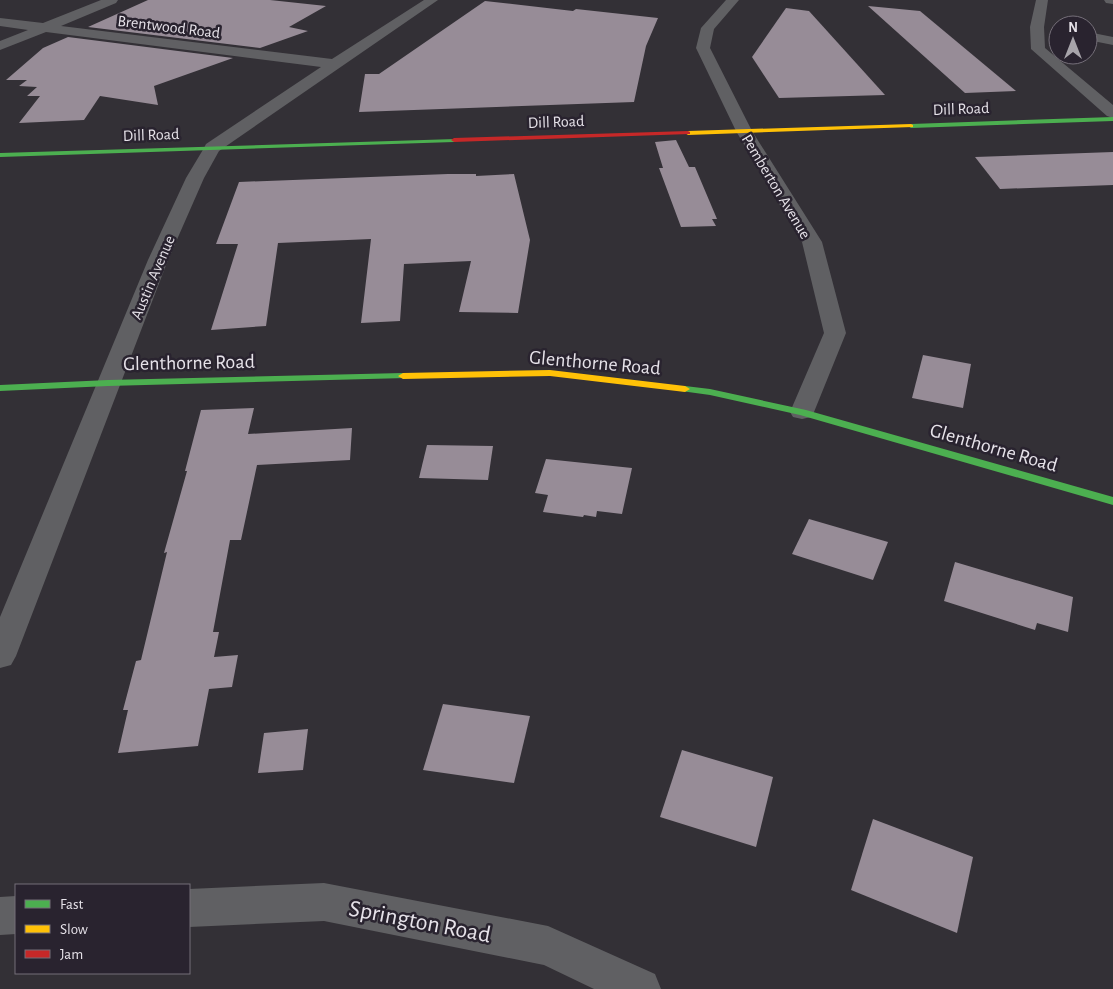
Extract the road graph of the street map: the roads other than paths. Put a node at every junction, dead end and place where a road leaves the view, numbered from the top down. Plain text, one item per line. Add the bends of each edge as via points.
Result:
1 (112, 0) edge
2 (432, 0) edge
3 (733, 0) edge
4 (1042, 0) edge
5 (0, 22) edge
6 (45, 28) junction
7 (1098, 38) edge
8 (1113, 41) edge
9 (0, 46) edge
10 (334, 64) junction
11 (1113, 113) edge
12 (1113, 119) edge
13 (744, 131) junction
14 (212, 148) junction
15 (0, 155) edge
16 (108, 383) junction
17 (0, 388) edge
18 (802, 412) junction
19 (1113, 501) edge
20 (0, 656) edge
21 (190, 908) edge
22 (15, 915) edge
23 (0, 916) edge
24 (640, 989) edge

1 - 6 street
2 - 10 street, Austin Avenue
3 - 13 street, Pemberton Avenue via 708,28 703,48
4 - 11 street via 1044,28 1038,49
5 - 6 street, Brentwood Road
6 - 9 street
6 - 10 street, Brentwood Road
7 - 8 street
10 - 14 street, Austin Avenue
12 - 13 street, Dill Road
13 - 14 street, Dill Road
13 - 18 street, Pemberton Avenue via 812,242 835,333
14 - 15 street, Dill Road
14 - 16 street, Austin Avenue via 166,242
16 - 17 street, Glenthorne Road
16 - 18 street, Glenthorne Road via 550,373 710,392
16 - 20 street, Austin Avenue
18 - 19 street, Glenthorne Road
21 - 24 street, Springton Road via 324,902 548,946
22 - 23 street

